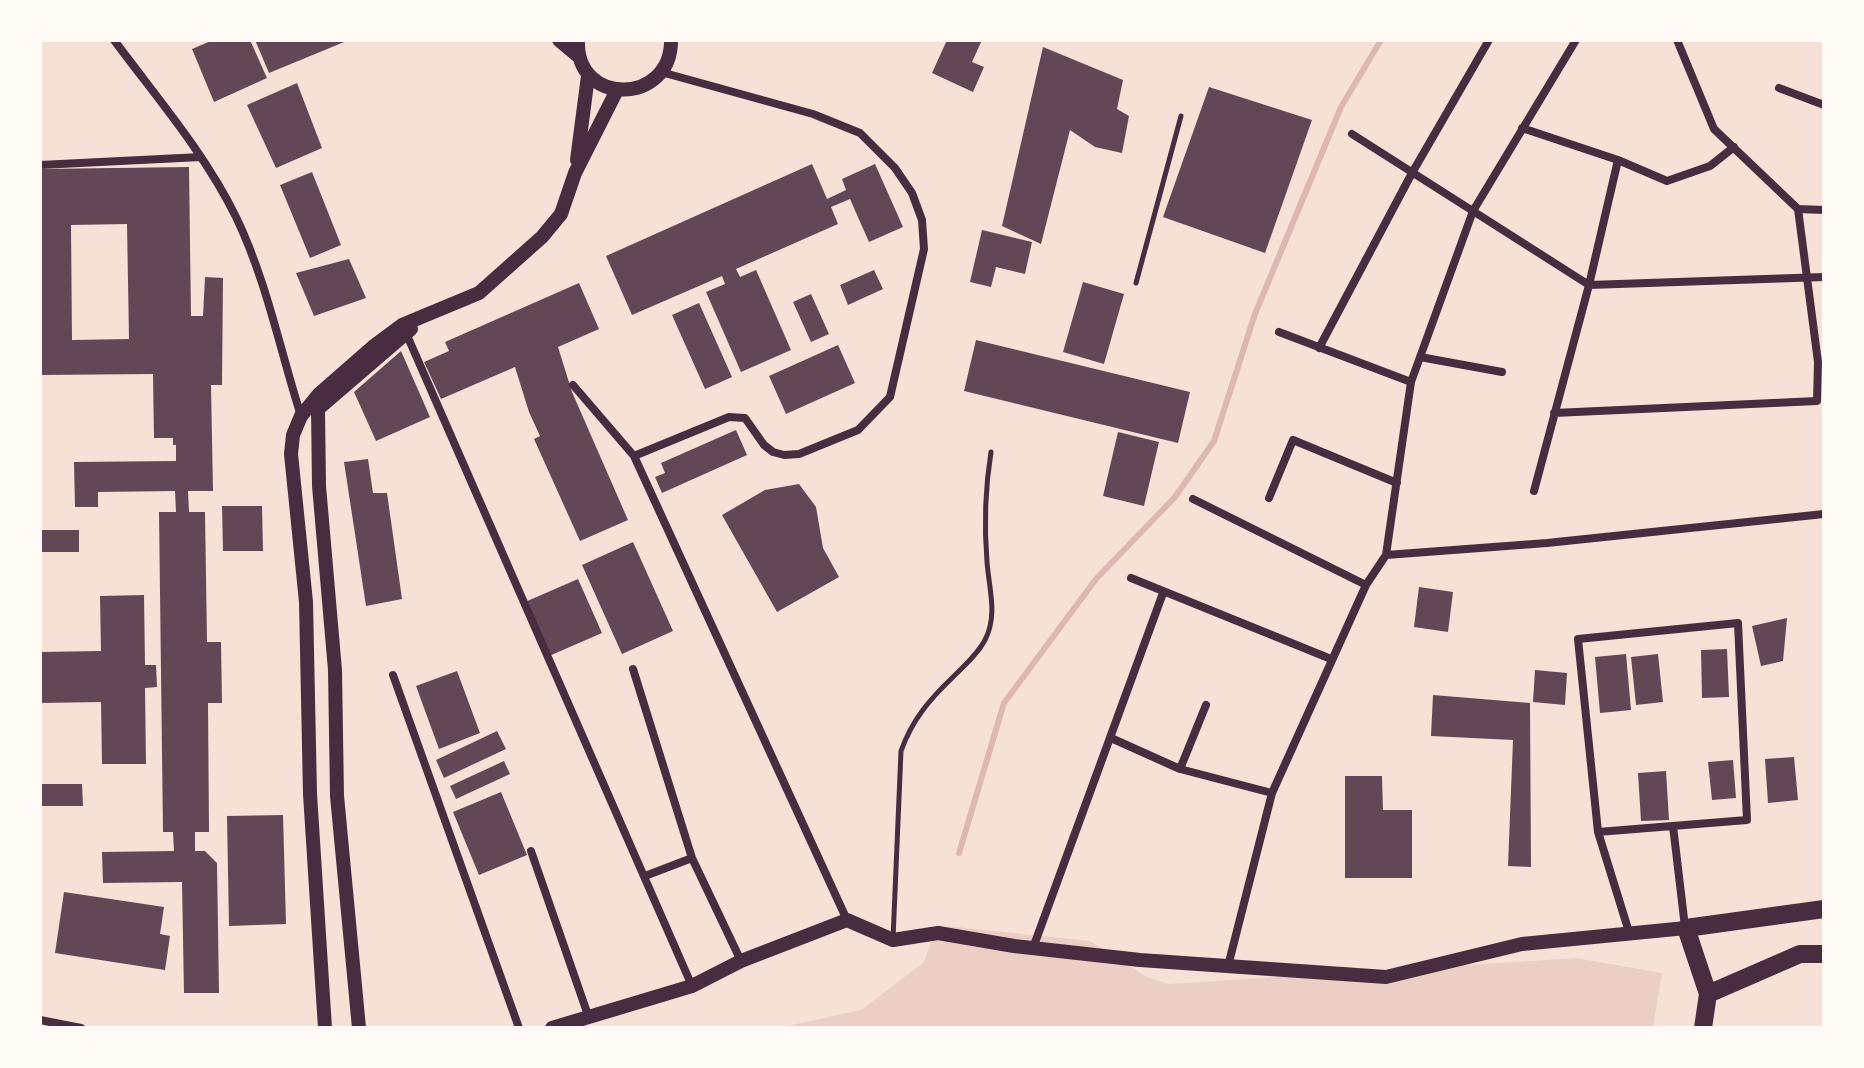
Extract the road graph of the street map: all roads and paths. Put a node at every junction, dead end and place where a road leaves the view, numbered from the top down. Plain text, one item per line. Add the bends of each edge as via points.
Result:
1 (114, 40) edge
2 (559, 40) edge
3 (1489, 40) edge
4 (1576, 40) edge
5 (1677, 40) edge
6 (671, 41) edge
7 (577, 47) edge
8 (661, 72) junction
9 (588, 76) junction
10 (1779, 88) dead end
11 (617, 90) junction
12 (1824, 105) edge
13 (1181, 116) dead end
14 (1522, 128) junction
15 (1352, 134) dead end
16 (1734, 147) junction
17 (201, 157) junction
18 (1618, 160) junction
19 (40, 165) edge
20 (575, 173) junction
21 (1412, 173) junction
22 (1798, 209) junction
23 (1824, 210) edge
24 (1473, 211) junction
25 (1824, 277) edge
26 (1806, 278) junction
27 (1136, 283) dead end
28 (1589, 285) junction
29 (426, 316) junction
30 (1279, 332) dead end
31 (406, 333) junction
32 (375, 345) junction
33 (1319, 348) junction
34 (1420, 357) junction
35 (1821, 362) edge
36 (1502, 372) dead end
37 (1411, 382) junction
38 (573, 385) dead end
39 (1554, 413) junction
40 (301, 416) junction
41 (991, 452) dead end
42 (634, 456) junction
43 (1397, 483) junction
44 (1534, 491) dead end
45 (1269, 498) dead end
46 (1193, 499) dead end
47 (1824, 514) edge
48 (1386, 555) junction
49 (1131, 578) dead end
50 (1366, 585) junction
51 (1163, 593) junction
52 (331, 600) junction
53 (306, 602) junction
54 (1331, 659) junction
55 (633, 669) dead end
56 (393, 675) dead end
57 (1206, 705) dead end
58 (1111, 738) junction
59 (1180, 769) junction
60 (1272, 793) junction
61 (310, 794) junction
62 (337, 796) junction
63 (1673, 826) junction
64 (1598, 832) junction
65 (531, 851) dead end
66 (692, 858) junction
67 (645, 876) junction
68 (1824, 909) edge
69 (847, 920) junction
70 (1686, 928) junction
71 (1629, 932) junction
72 (893, 940) junction
73 (1033, 948) junction
74 (1824, 954) edge
75 (741, 961) junction
76 (1227, 967) junction
77 (692, 986) junction
78 (1708, 994) junction
79 (589, 1018) junction
80 (40, 1020) edge
81 (81, 1028) edge
82 (325, 1028) edge
83 (359, 1028) edge
84 (519, 1028) edge
85 (552, 1028) edge
86 (1703, 1028) edge

1 - 17 street
2 - 7 street
3 - 21 street
4 - 14 street
5 - 16 street via 1714,129
6 - 8 street via 669,62
7 - 9 street
8 - 11 street via 649,84
8 - 42 street via 813,114 860,133 912,193 922,220 924,249 890,397 858,430 784,455 764,445 745,418 729,417
9 - 11 street
9 - 20 street
10 - 12 street
11 - 20 street
13 - 27 lane
14 - 18 street
14 - 24 street
15 - 21 street
16 - 18 street via 1710,166 1667,181
16 - 22 street
17 - 19 street
17 - 40 street via 236,219 262,285
18 - 28 street
20 - 29 street via 561,214 512,266 479,293
21 - 24 street
21 - 33 street
22 - 23 street
22 - 26 street
24 - 28 street
24 - 34 street
25 - 26 street
26 - 28 street
26 - 35 street
28 - 39 street
29 - 31 street
29 - 32 street via 402,325
30 - 33 street
31 - 32 street
31 - 52 street via 318,409 319,486
31 - 67 street
32 - 40 street
33 - 37 street
34 - 36 street
34 - 37 street
35 - 39 street via 1817,401
37 - 43 street
38 - 42 street
39 - 44 street
40 - 53 street via 291,454
41 - 72 lane via 985,489 991,625 973,658 920,712 901,751
42 - 69 street
43 - 45 street via 1293,440
43 - 48 street
46 - 50 street
47 - 48 street
48 - 50 street
49 - 51 street
50 - 54 street
51 - 54 street
51 - 58 street
52 - 53 street
52 - 62 street
53 - 61 street
54 - 60 street
55 - 66 street
56 - 84 street
57 - 59 street
58 - 59 street
58 - 73 street
59 - 60 street
60 - 76 street
61 - 62 street
61 - 82 street
62 - 83 street
63 - 64 street
63 - 64 street via 1747,820 1738,623 1578,639
63 - 70 street
64 - 71 street
65 - 79 street
66 - 67 street
66 - 75 street
67 - 77 street
68 - 70 highway
69 - 72 street
69 - 75 street
70 - 71 street
70 - 78 highway
71 - 76 street via 1522,944 1386,977
72 - 73 street via 938,933
73 - 76 street
74 - 78 highway via 1800,954
75 - 77 street
77 - 79 street
78 - 86 highway
79 - 85 street
80 - 81 street

